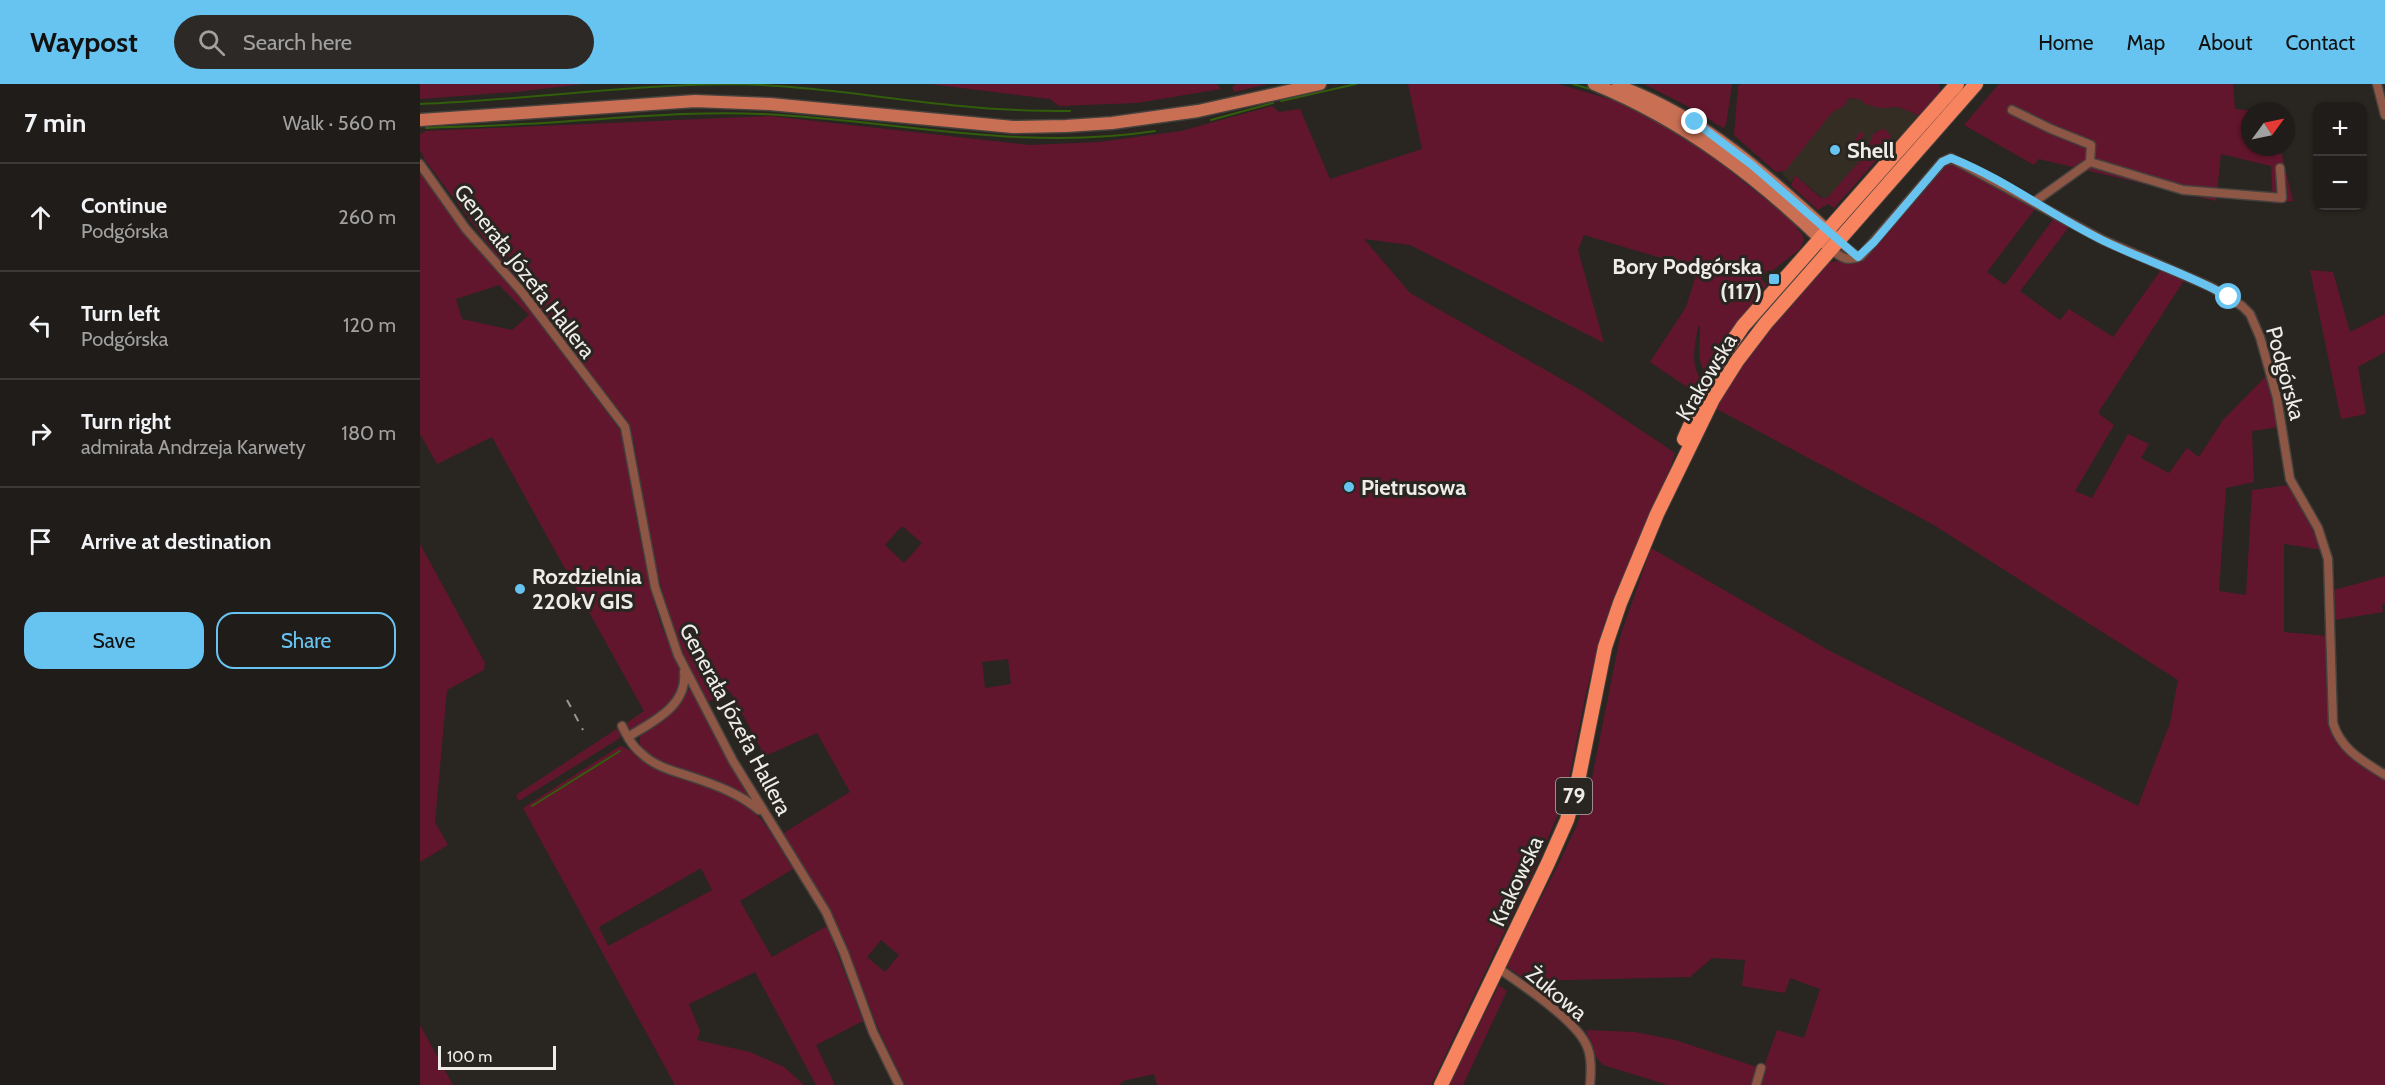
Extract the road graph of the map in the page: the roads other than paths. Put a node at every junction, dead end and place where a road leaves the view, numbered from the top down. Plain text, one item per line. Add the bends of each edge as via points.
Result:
1 (1320, 84) edge
2 (1594, 84) edge
3 (1613, 84) edge
4 (1976, 84) edge
5 (2377, 84) edge
6 (1951, 86) edge
7 (2012, 110) dead end
8 (2385, 115) edge
9 (420, 120) edge
10 (2090, 162) junction
11 (420, 164) edge
12 (2280, 168) dead end
13 (2034, 202) junction
14 (1842, 212) junction
15 (1813, 218) junction
16 (1823, 234) junction
17 (1834, 245) junction
18 (1657, 514) junction
19 (684, 668) junction
20 (622, 726) dead end
21 (628, 738) junction
22 (2385, 776) edge
23 (764, 815) junction
24 (1498, 968) junction
25 (1761, 1068) dead end
26 (899, 1085) edge
27 (1442, 1085) edge
28 (1590, 1085) edge
29 (1756, 1085) edge

1 - 9 main road via 1198,111 1066,126 1013,127 782,105 695,101
2 - 16 main road via 1659,114 1718,151
3 - 15 main road via 1657,101 1704,128
4 - 17 main road, Krakowska / 79
5 - 8 street
6 - 14 main road, Krakowska / 79
7 - 10 street via 2091,145
10 - 12 street via 2182,190 2282,198
10 - 13 street
11 - 19 street, Generała Józefa Hallera via 466,229 522,292 625,427 653,581
13 - 17 street, Podgórska via 1951,158 1942,162 1858,257
13 - 22 street, Podgórska via 2103,240 2211,286 2242,306 2256,324 2277,398 2290,479 2318,528 2328,559 2333,723 2343,745
14 - 15 main road
14 - 16 main road, Krakowska / 79
15 - 16 main road
16 - 17 main road
16 - 18 main road, Krakowska / 79 via 1722,356 1686,434
17 - 18 main road, Krakowska / 79 via 1737,361 1709,407
18 - 24 main road, Krakowska / 79 via 1605,647 1567,820
19 - 21 street via 684,684 676,703
19 - 23 street, Generała Józefa Hallera
20 - 21 street
21 - 23 street via 650,760 733,793
23 - 26 street, Generała Józefa Hallera via 825,912 873,1032
24 - 27 main road, Krakowska / 79
24 - 28 street, Żukowa via 1578,1031 1591,1060
25 - 29 street

